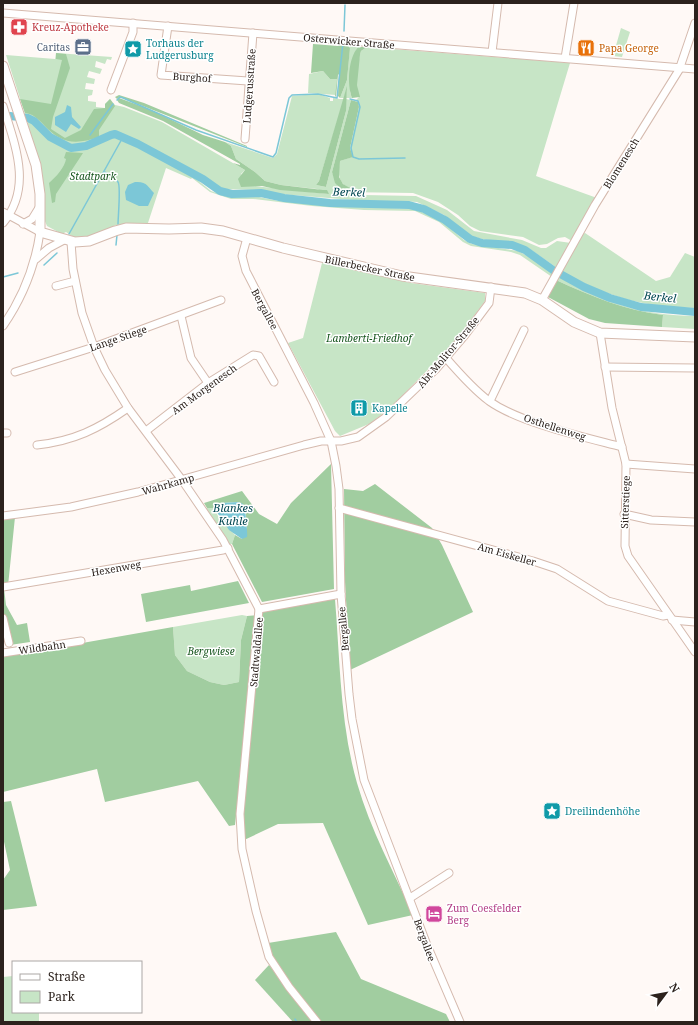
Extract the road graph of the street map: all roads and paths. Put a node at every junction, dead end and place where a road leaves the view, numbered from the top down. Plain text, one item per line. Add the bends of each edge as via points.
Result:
1 (498, 3) edge
2 (574, 3) edge
3 (3, 13) edge
4 (134, 23) junction
5 (695, 23) edge
6 (168, 26) junction
7 (253, 33) junction
8 (492, 52) junction
9 (565, 58) junction
10 (3, 66) edge
11 (680, 68) junction
12 (695, 69) edge
13 (248, 81) junction
14 (111, 90) dead end
15 (4, 108) edge
16 (245, 138) dead end
17 (40, 206) junction
18 (6, 214) edge
19 (3, 223) edge
20 (23, 224) junction
21 (40, 232) junction
22 (247, 238) junction
23 (67, 241) junction
24 (36, 259) junction
25 (75, 281) junction
26 (56, 286) dead end
27 (491, 287) junction
28 (220, 300) dead end
29 (542, 300) junction
30 (181, 316) junction
31 (3, 326) edge
32 (524, 330) dead end
33 (600, 332) junction
34 (695, 337) edge
35 (94, 347) junction
36 (446, 358) junction
37 (605, 367) junction
38 (695, 368) edge
39 (15, 372) dead end
40 (274, 382) dead end
41 (208, 383) junction
42 (490, 402) junction
43 (128, 408) junction
44 (146, 431) junction
45 (331, 440) junction
46 (37, 445) dead end
47 (622, 447) junction
48 (626, 464) junction
49 (695, 469) edge
50 (182, 480) junction
51 (339, 508) junction
52 (624, 514) junction
53 (3, 516) edge
54 (695, 522) edge
55 (228, 548) junction
56 (3, 587) edge
57 (341, 594) junction
58 (259, 609) junction
59 (670, 617) junction
60 (3, 618) edge
61 (695, 622) edge
62 (81, 641) dead end
63 (9, 643) dead end
64 (695, 652) edge
65 (3, 653) edge
66 (449, 873) dead end
67 (410, 898) junction
68 (317, 1022) edge
69 (460, 1022) edge

1 - 8 street
2 - 9 street
3 - 4 street, Osterwicker Straße
4 - 6 street, Osterwicker Straße
4 - 14 street
5 - 11 street, Blomenesch
6 - 7 street, Osterwicker Straße
6 - 13 street, Burghof via 161,75
7 - 8 street, Osterwicker Straße
7 - 13 street, Ludgerusstraße
8 - 9 street, Osterwicker Straße
9 - 11 street, Osterwicker Straße
10 - 17 main road via 36,165
11 - 12 street, Osterwicker Straße
11 - 29 street, Blomenesch
13 - 16 street, Ludgerusstraße
15 - 18 street via 16,146 20,172 17,195
17 - 20 street via 32,219
17 - 21 main road
18 - 19 street
18 - 20 street
20 - 21 street
21 - 23 main road, Billerbecker Straße
21 - 24 street
22 - 23 main road, Billerbecker Straße via 201,228 133,228 115,231 89,241
22 - 27 main road, Billerbecker Straße via 402,276
22 - 45 street, Bergallee via 242,256 246,271
23 - 24 street via 49,248
23 - 25 street, Stadtwaldallee
24 - 31 street via 17,303
25 - 26 street
25 - 35 street, Stadtwaldallee via 82,313
27 - 29 main road, Billerbecker Straße via 525,293
27 - 36 street, Abt-Molitor-Straße via 489,303
28 - 30 street, Lange Stiege
29 - 33 main road, Billerbecker Straße via 570,320
30 - 35 street, Lange Stiege
30 - 41 street via 191,358
32 - 42 street
33 - 34 main road, Billerbecker Straße
33 - 37 street, Sitterstiege
35 - 39 street, Lange Stiege
35 - 43 street, Stadtwaldallee via 114,388
36 - 42 street, Osthellenweg
36 - 45 street, Abt-Molitor-Straße via 418,388 373,428 358,437 341,441
37 - 38 street
37 - 47 street, Sitterstiege
40 - 41 street, Am Morgenesch via 257,355 250,356
41 - 44 street, Am Morgenesch
42 - 47 street, Osthellenweg via 513,414 550,427
43 - 44 street, Stadtwaldallee
43 - 46 street via 81,436
44 - 50 street, Stadtwaldallee
45 - 50 street, Wahrkamp via 304,445
45 - 51 street, Bergallee
47 - 48 street, Sitterstiege
48 - 49 street
48 - 52 street, Sitterstiege
50 - 53 street, Wahrkamp via 94,502
50 - 55 street, Stadtwaldallee
51 - 57 street, Bergallee
51 - 59 street, Am Eiskeller via 533,561 557,569 608,600
52 - 54 street via 651,520
52 - 59 street, Sitterstiege via 624,536 628,556
55 - 56 street, Hexenweg
55 - 58 street, Stadtwaldallee
57 - 58 street
57 - 67 street, Bergallee via 352,718 364,780 385,840
58 - 68 street, Stadtwaldallee via 240,814 242,849 269,957
59 - 61 street, Am Eiskeller
59 - 64 street, Sitterstiege
60 - 63 street
62 - 65 street, Wildbahn
66 - 67 street
67 - 69 street, Bergallee

